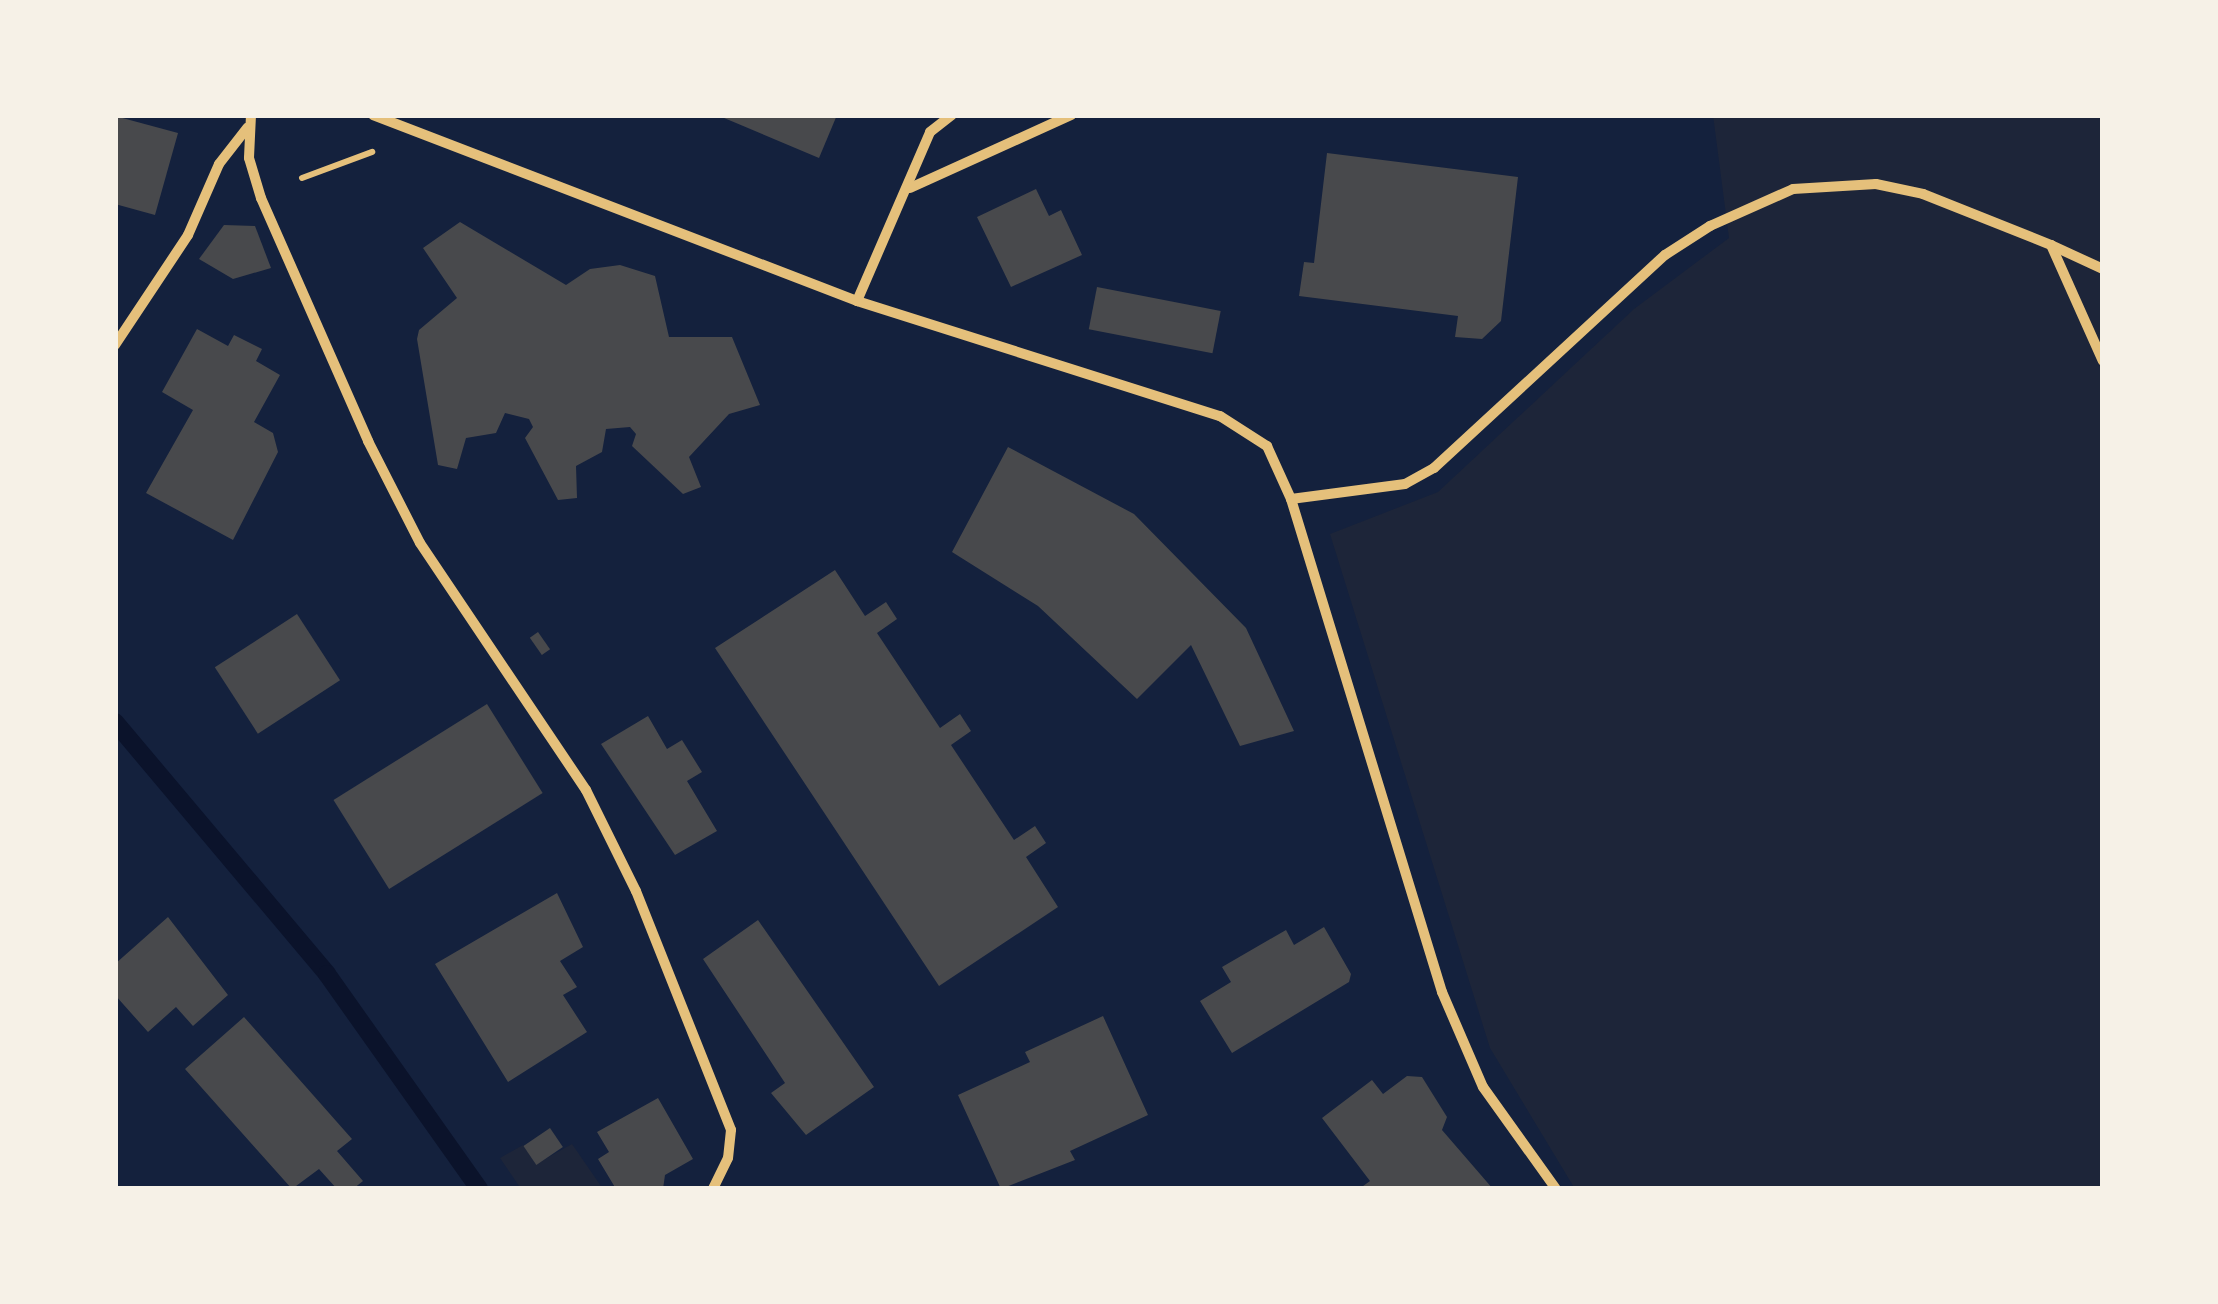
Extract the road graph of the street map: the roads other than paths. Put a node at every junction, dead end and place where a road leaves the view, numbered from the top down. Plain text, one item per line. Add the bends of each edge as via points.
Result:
1 (374, 115) edge
2 (952, 115) edge
3 (1071, 115) edge
4 (249, 121) edge
5 (910, 188) junction
6 (2051, 245) junction
7 (2103, 269) edge
8 (857, 301) junction
9 (115, 345) edge
10 (2103, 361) edge
11 (1291, 498) junction
12 (713, 1189) edge
13 (1556, 1189) edge

1 - 8 street
2 - 5 street via 930,132
3 - 5 street
4 - 9 street via 219,164 188,235
4 - 12 street via 261,198 376,459 420,543 586,790 636,891 731,1130 728,1158
5 - 8 street
6 - 7 street
6 - 10 street
6 - 11 street via 1964,205 1907,190 1849,184 1793,189 1710,226 1665,255 1434,468 1404,484
8 - 11 street via 1220,416 1268,446
11 - 13 street via 1442,992 1483,1087

